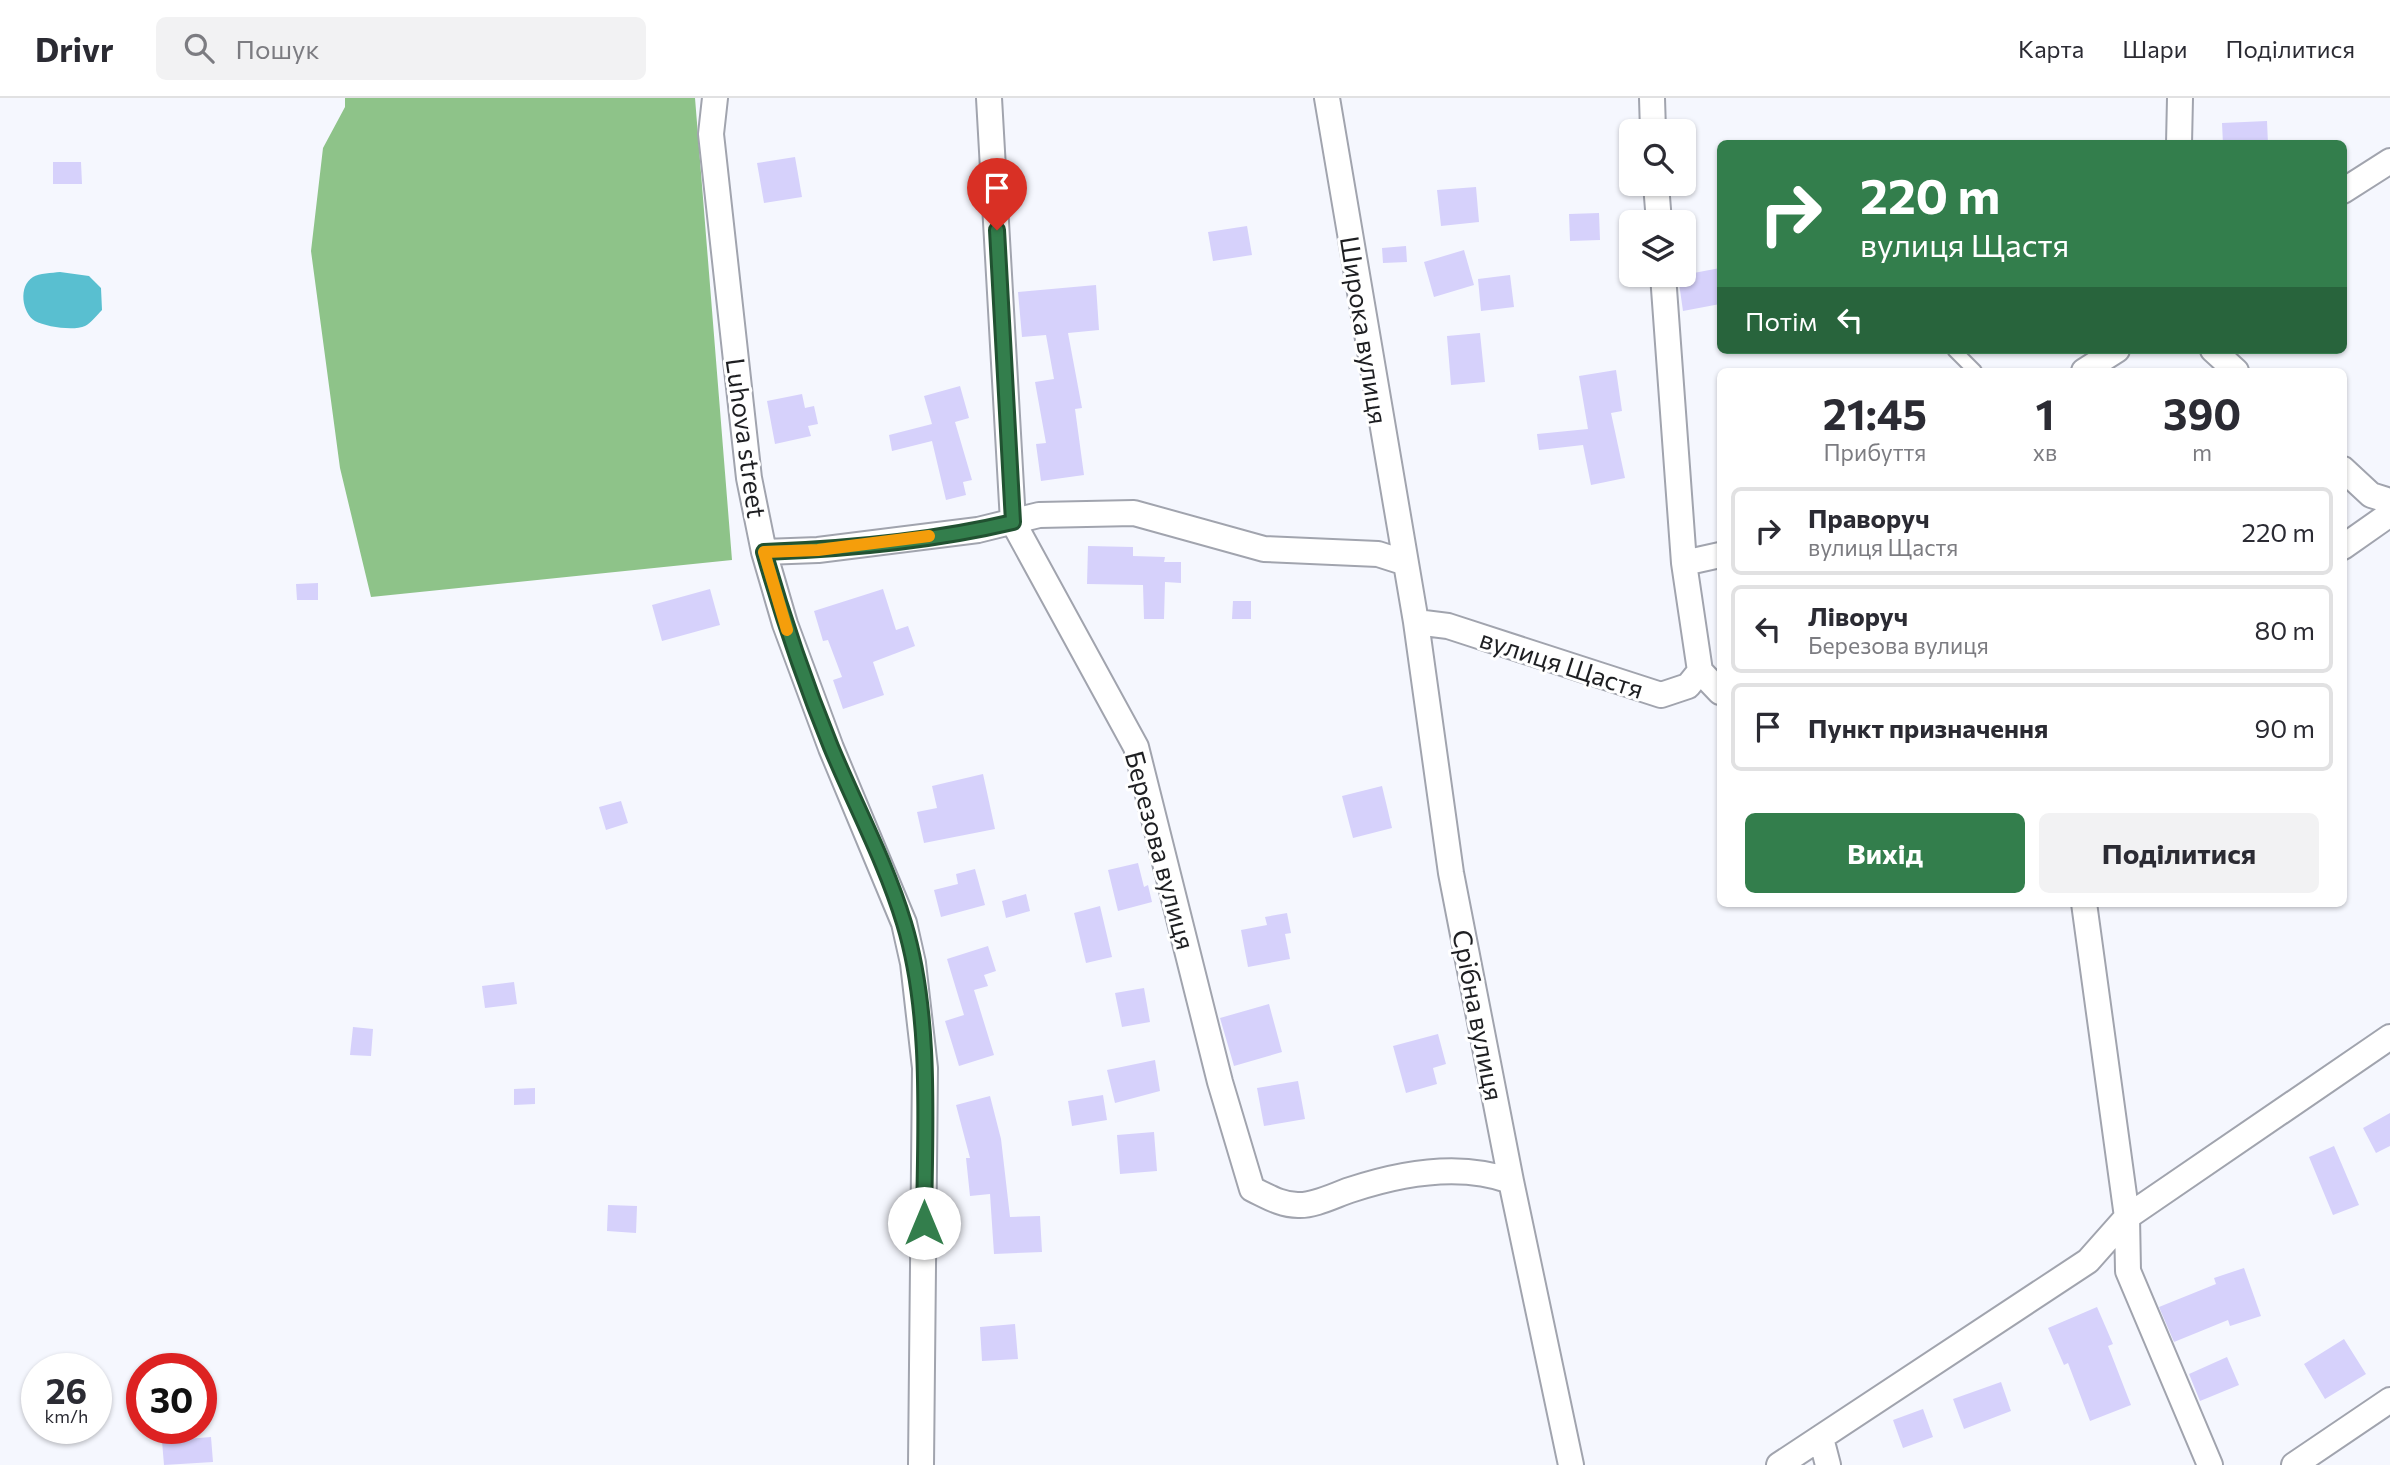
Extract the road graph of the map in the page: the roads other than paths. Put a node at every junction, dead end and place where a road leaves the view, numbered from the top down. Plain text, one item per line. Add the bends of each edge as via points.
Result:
1 (715, 98) edge
2 (989, 98) edge
3 (1327, 98) edge
4 (1652, 98) edge
5 (2180, 98) edge
6 (1653, 119) edge
7 (2179, 140) edge
8 (2390, 161) edge
9 (2347, 188) edge
10 (1664, 287) edge
11 (1958, 354) edge
12 (2111, 354) edge
13 (2217, 354) edge
14 (1972, 368) edge
15 (2089, 368) edge
16 (2233, 368) edge
17 (2347, 474) edge
18 (2390, 501) edge
19 (2390, 514) edge
20 (1013, 522) junction
21 (2347, 544) edge
22 (764, 552) junction
23 (1717, 556) edge
24 (1403, 562) junction
25 (1684, 563) junction
26 (1416, 622) junction
27 (1700, 671) junction
28 (1717, 689) edge
29 (2085, 907) edge
30 (2390, 1037) edge
31 (1510, 1181) junction
32 (2127, 1216) junction
33 (2390, 1400) edge
34 (1821, 1438) junction
35 (921, 1465) edge
36 (1571, 1465) edge
37 (1779, 1465) edge
38 (1828, 1465) edge
39 (2210, 1465) edge
40 (2294, 1465) edge

1 - 22 street, Luhova street via 711,134 749,478
2 - 20 street, Березова вулиця
3 - 24 street, Широка вулиця
4 - 6 street
5 - 7 street
8 - 9 street
10 - 25 street
11 - 14 lane
12 - 15 street
13 - 16 street
17 - 18 street via 2371,495
19 - 21 street
20 - 22 street via 832,548
20 - 24 street via 1039,515 1134,513 1264,549 1378,554
20 - 31 street, Березова вулиця via 1136,747 1220,1082 1252,1189 1301,1206 1384,1179 1441,1171
22 - 35 street, Luhova street via 822,723 904,923 913,963 925,1068
23 - 25 street
24 - 26 street, Срібна вулиця
25 - 27 street
26 - 27 street, вулиця Щастя via 1448,626 1661,695 1688,686
26 - 31 street, Срібна вулиця via 1451,873
27 - 28 street
29 - 32 street
30 - 32 street
31 - 36 street, Срібна вулиця
32 - 34 street via 2088,1261
32 - 39 street via 2128,1271
33 - 40 street
34 - 37 street
34 - 38 street

